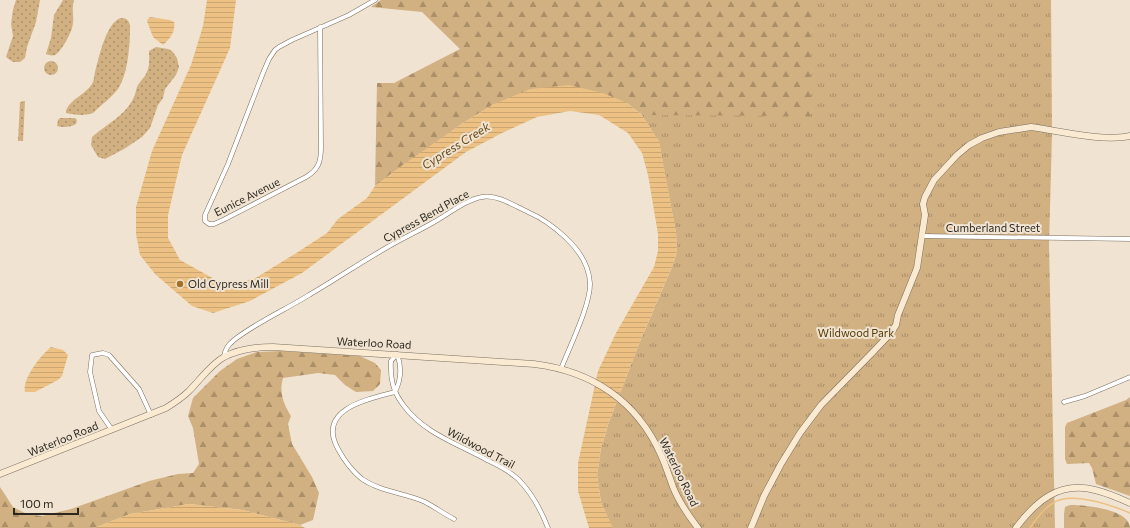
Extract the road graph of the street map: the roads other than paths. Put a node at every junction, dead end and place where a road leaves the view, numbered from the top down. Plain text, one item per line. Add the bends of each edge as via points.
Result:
1 (375, 0) edge
2 (320, 27) junction
3 (1130, 136) edge
4 (922, 236) junction
5 (1130, 239) edge
6 (397, 354) junction
7 (224, 357) junction
8 (561, 369) junction
9 (1130, 377) edge
10 (395, 392) junction
11 (1064, 402) dead end
12 (151, 415) junction
13 (112, 430) junction
14 (0, 474) edge
15 (1130, 503) edge
16 (454, 519) dead end
17 (548, 528) edge
18 (698, 528) edge
19 (751, 528) edge
20 (1016, 528) edge

1 - 2 street
2 - 2 street, Eunice Avenue via 279,47 269,58 228,164 205,215 205,221 209,224 230,217 305,178 317,168 321,158
3 - 4 street via 1103,138 1031,127 999,132 982,138 968,145 934,180 925,197
4 - 5 street, Cumberland Street
4 - 19 street via 917,268 896,325 821,405 800,433 764,496
6 - 7 street, Waterloo Road via 273,347 241,350
6 - 8 street, Waterloo Road via 534,364
6 - 10 street via 400,362 400,383
6 - 10 street, Wildwood Trail via 391,361 390,371
7 - 8 street, Cypress Bend Place via 227,347 247,331 465,203 484,196 504,201 538,216 574,246 582,259 588,273 589,295
7 - 12 street, Waterloo Road via 178,400
8 - 18 street, Waterloo Road via 592,380 610,390 643,423 661,454 682,506
9 - 11 street
10 - 16 street via 362,402 340,414 333,428 335,443 351,469 363,479 376,487 425,502
10 - 17 street, Wildwood Trail via 412,417 428,430 502,467 517,479 528,491
12 - 13 street, Waterloo Road
12 - 13 street via 139,390 109,355 92,355 90,372 99,411
13 - 14 street, Waterloo Road
15 - 20 street via 1094,490 1064,490 1036,503

